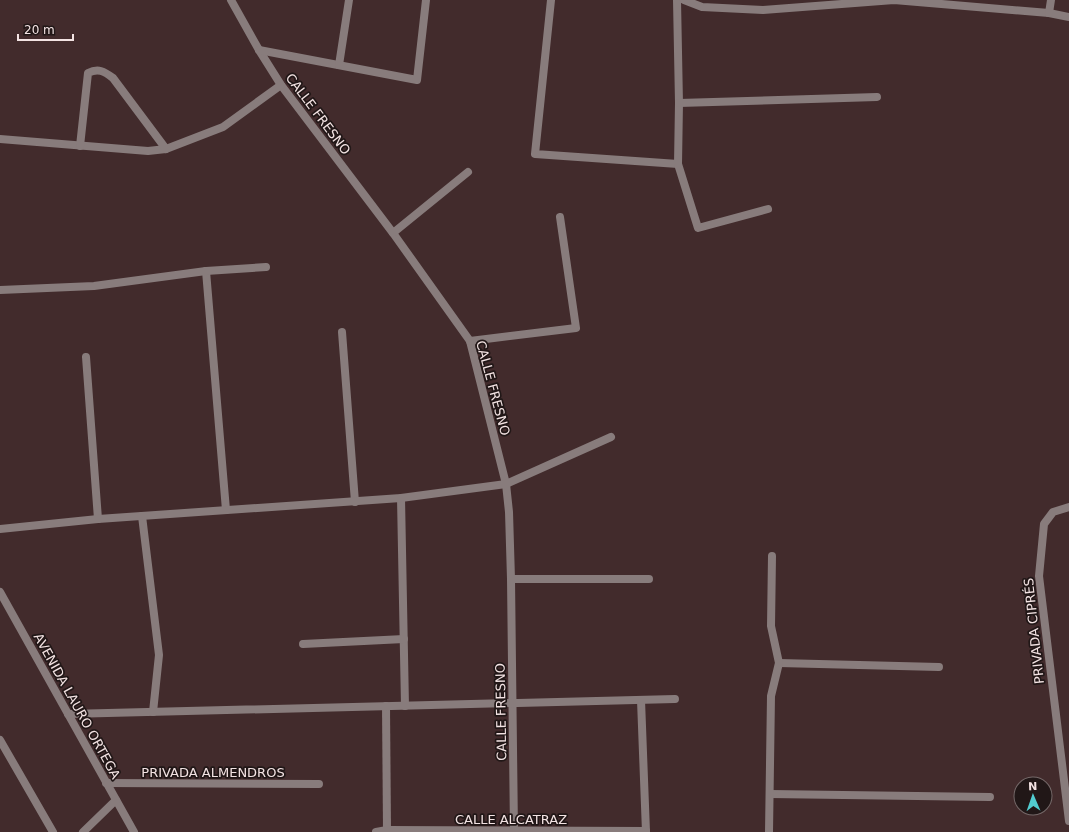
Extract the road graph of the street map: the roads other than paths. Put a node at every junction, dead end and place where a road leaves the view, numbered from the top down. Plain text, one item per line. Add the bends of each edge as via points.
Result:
1 (232, 0) edge
2 (348, 0) edge
3 (426, 0) edge
4 (552, 0) edge
5 (677, 0) edge
6 (684, 0) edge
7 (1051, 0) edge
8 (1049, 13) junction
9 (1069, 17) edge
10 (259, 50) junction
11 (339, 65) junction
12 (280, 85) junction
13 (877, 97) dead end
14 (679, 104) junction
15 (0, 139) edge
16 (80, 146) junction
17 (166, 149) junction
18 (678, 164) junction
19 (468, 172) dead end
20 (768, 209) dead end
21 (560, 217) dead end
22 (393, 233) junction
23 (266, 267) dead end
24 (206, 271) junction
25 (0, 290) edge
26 (342, 332) dead end
27 (470, 341) junction
28 (86, 357) dead end
29 (611, 437) dead end
30 (506, 484) junction
31 (401, 498) junction
32 (355, 502) junction
33 (1069, 507) edge
34 (226, 510) junction
35 (142, 516) junction
36 (98, 519) junction
37 (0, 529) edge
38 (772, 556) dead end
39 (511, 579) junction
40 (649, 579) dead end
41 (0, 592) edge
42 (404, 639) junction
43 (303, 644) dead end
44 (780, 663) junction
45 (939, 667) dead end
46 (675, 699) dead end
47 (641, 700) junction
48 (512, 703) junction
49 (386, 706) junction
50 (405, 706) junction
51 (153, 712) junction
52 (68, 714) junction
53 (0, 740) edge
54 (106, 783) junction
55 (319, 784) dead end
56 (770, 794) junction
57 (990, 796) dead end
58 (116, 800) junction
59 (1069, 821) edge
60 (387, 830) junction
61 (514, 831) edge
62 (53, 832) edge
63 (83, 832) edge
64 (134, 832) edge
65 (376, 832) edge
66 (646, 832) edge
67 (769, 832) edge

1 - 10 street, CALLE FRESNO
2 - 11 street
3 - 11 street via 417,80
4 - 18 street via 535,154
5 - 14 street
6 - 8 street via 702,7 763,10 894,0
7 - 8 street
8 - 9 street
10 - 11 street
10 - 12 street, CALLE FRESNO
12 - 17 street via 223,127
12 - 22 street, CALLE FRESNO
13 - 14 street
14 - 18 street
15 - 16 street
16 - 17 street via 148,151
16 - 17 street via 88,73 95,70 105,72 113,78
18 - 20 street via 698,228
19 - 22 street
21 - 27 street via 576,328
22 - 27 street, CALLE FRESNO
23 - 24 street
24 - 25 street via 94,286
24 - 34 street
26 - 32 street
27 - 30 street, CALLE FRESNO
28 - 36 street
29 - 30 street
30 - 31 street
30 - 39 street, CALLE FRESNO
31 - 32 street
31 - 42 street
32 - 34 street
33 - 59 street, PRIVADA CIPRÉS via 1053,512 1044,524 1039,576
34 - 35 street
35 - 36 street
35 - 51 street via 159,655
36 - 37 street
38 - 44 street via 771,626
39 - 40 street
39 - 48 street, CALLE FRESNO
41 - 52 street, AVENIDA LAURO ORTEGA
42 - 43 street
42 - 50 street
44 - 45 street
44 - 56 street via 771,696
46 - 47 street
47 - 48 street
47 - 66 street
48 - 50 street
48 - 61 street, CALLE FRESNO
49 - 50 street
49 - 51 street
49 - 60 street
51 - 52 street
52 - 54 street, AVENIDA LAURO ORTEGA
53 - 62 street
54 - 55 street, PRIVADA ALMENDROS
54 - 58 street, AVENIDA LAURO ORTEGA
56 - 57 street
56 - 67 street
58 - 63 street
58 - 64 street, AVENIDA LAURO ORTEGA
60 - 61 street, CALLE ALCATRAZ
60 - 65 street, CALLE ALCATRAZ
61 - 66 street, CALLE ALCATRAZ

